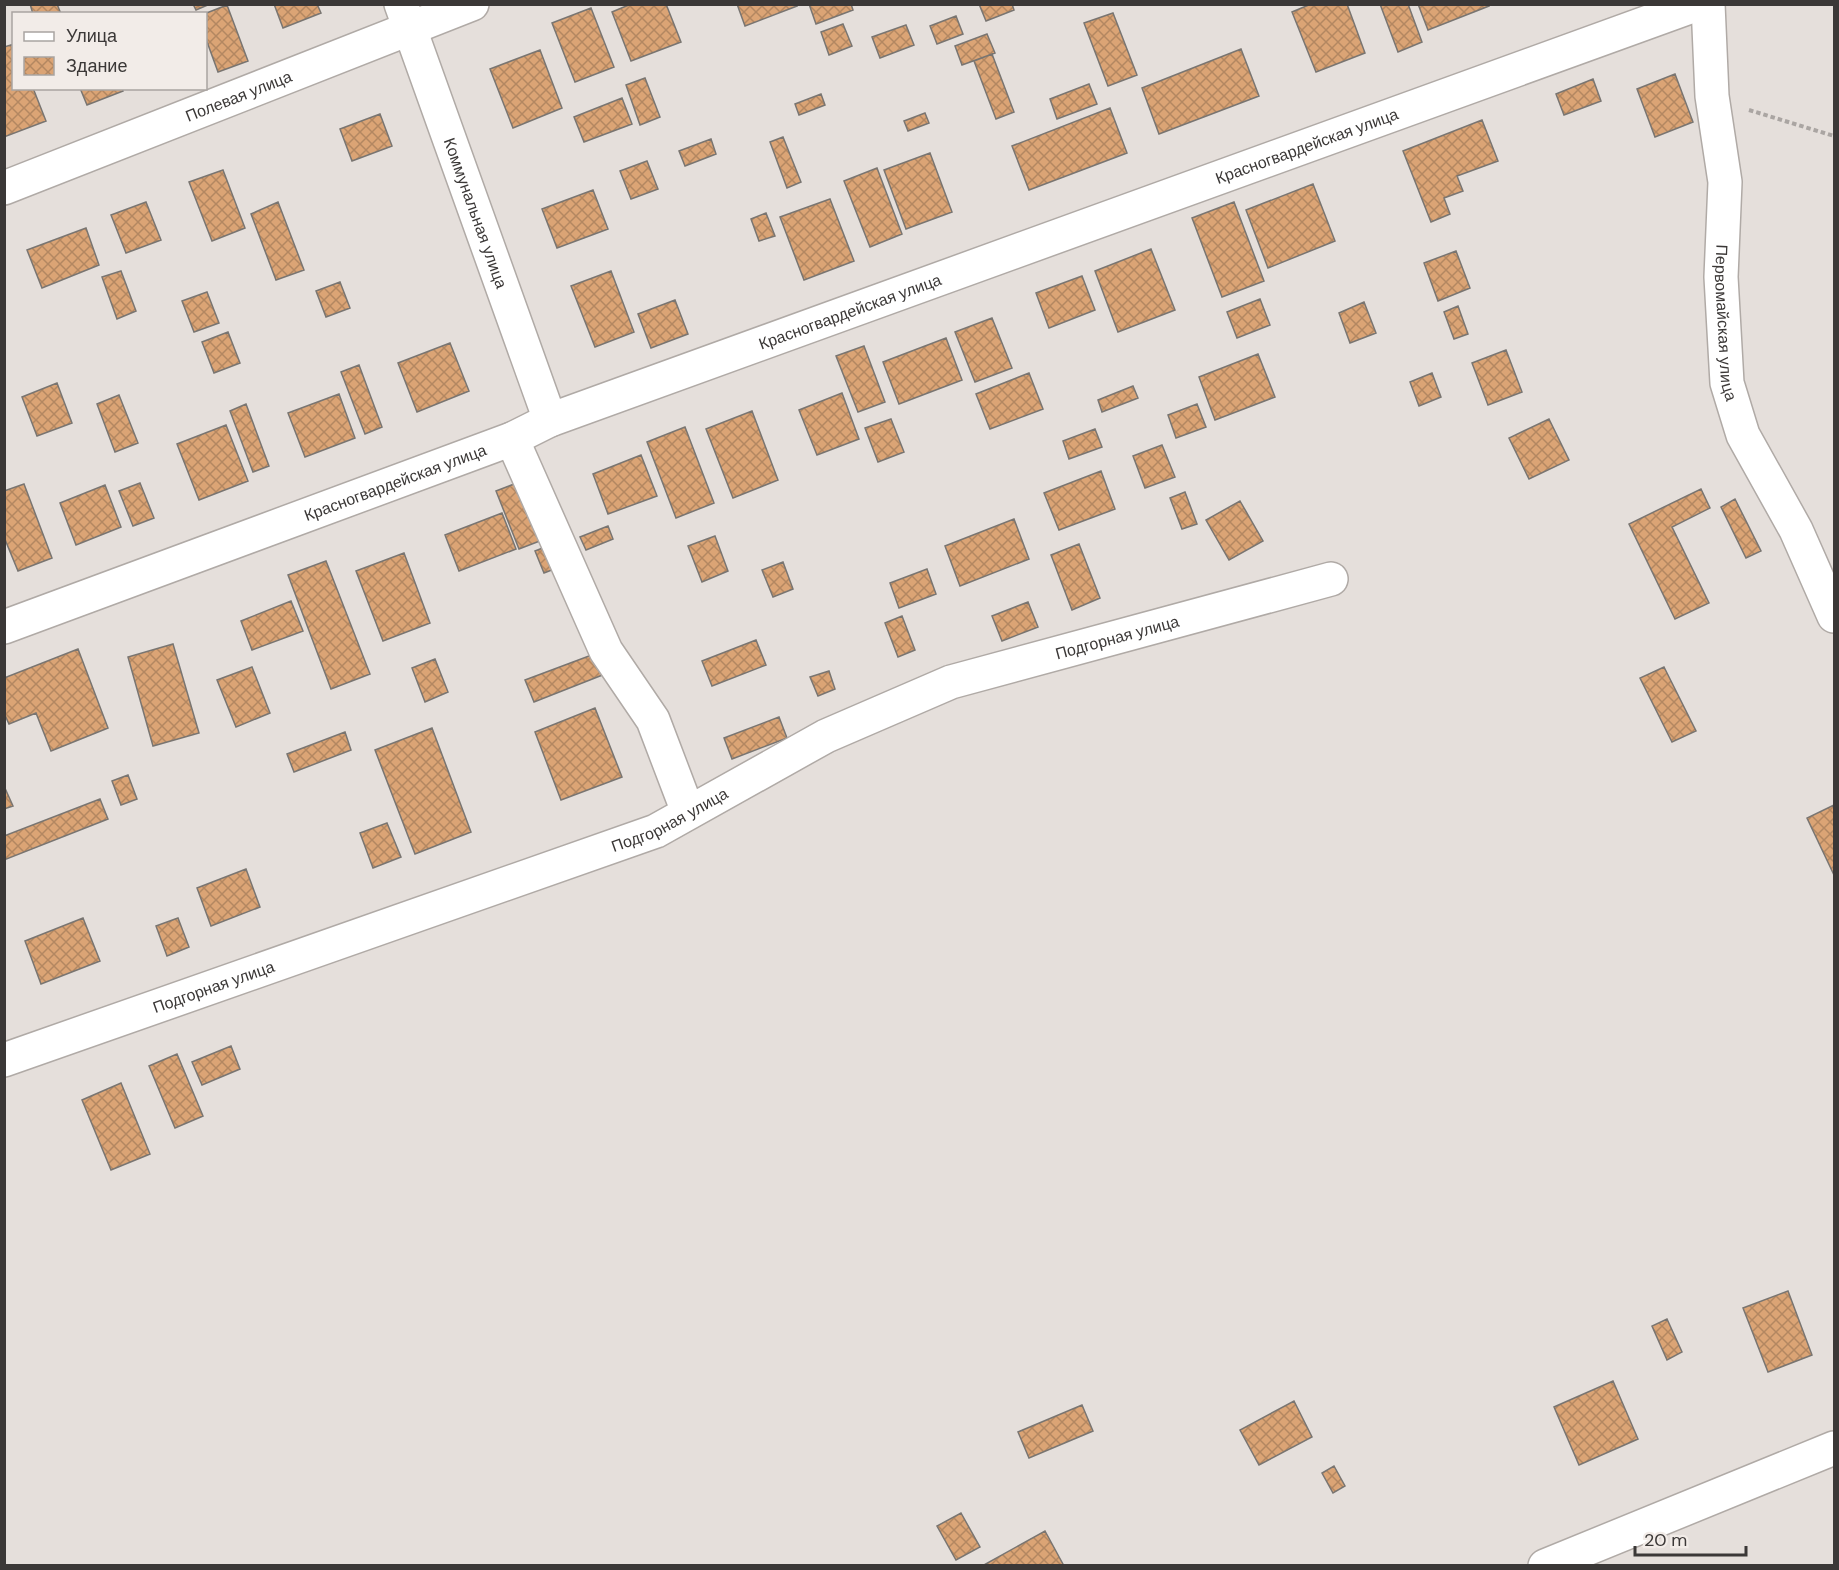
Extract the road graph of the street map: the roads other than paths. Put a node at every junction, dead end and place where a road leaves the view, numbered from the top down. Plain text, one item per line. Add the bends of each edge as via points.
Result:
1 (472, 4) edge
2 (1698, 4) edge
3 (1708, 4) edge
4 (406, 16) edge
5 (4, 188) edge
6 (550, 420) junction
7 (512, 439) junction
8 (1331, 579) dead end
9 (1834, 616) edge
10 (4, 627) edge
11 (688, 812) junction
12 (4, 1060) edge
13 (1834, 1448) edge
14 (1545, 1566) edge

1 - 4 street, Полевая улица
2 - 6 street, Красногвардейская улица
3 - 9 street, Первомайская улица via 1712,96 1725,182 1721,278 1728,383 1743,435 1796,530
4 - 5 street, Полевая улица
4 - 6 street, Коммунальная улица
6 - 7 street, Красногвардейская улица
7 - 10 street, Красногвардейская улица
7 - 11 street via 606,651 653,720
8 - 11 street, Подгорная улица via 951,682 826,736
11 - 12 street, Подгорная улица via 656,831
13 - 14 street

